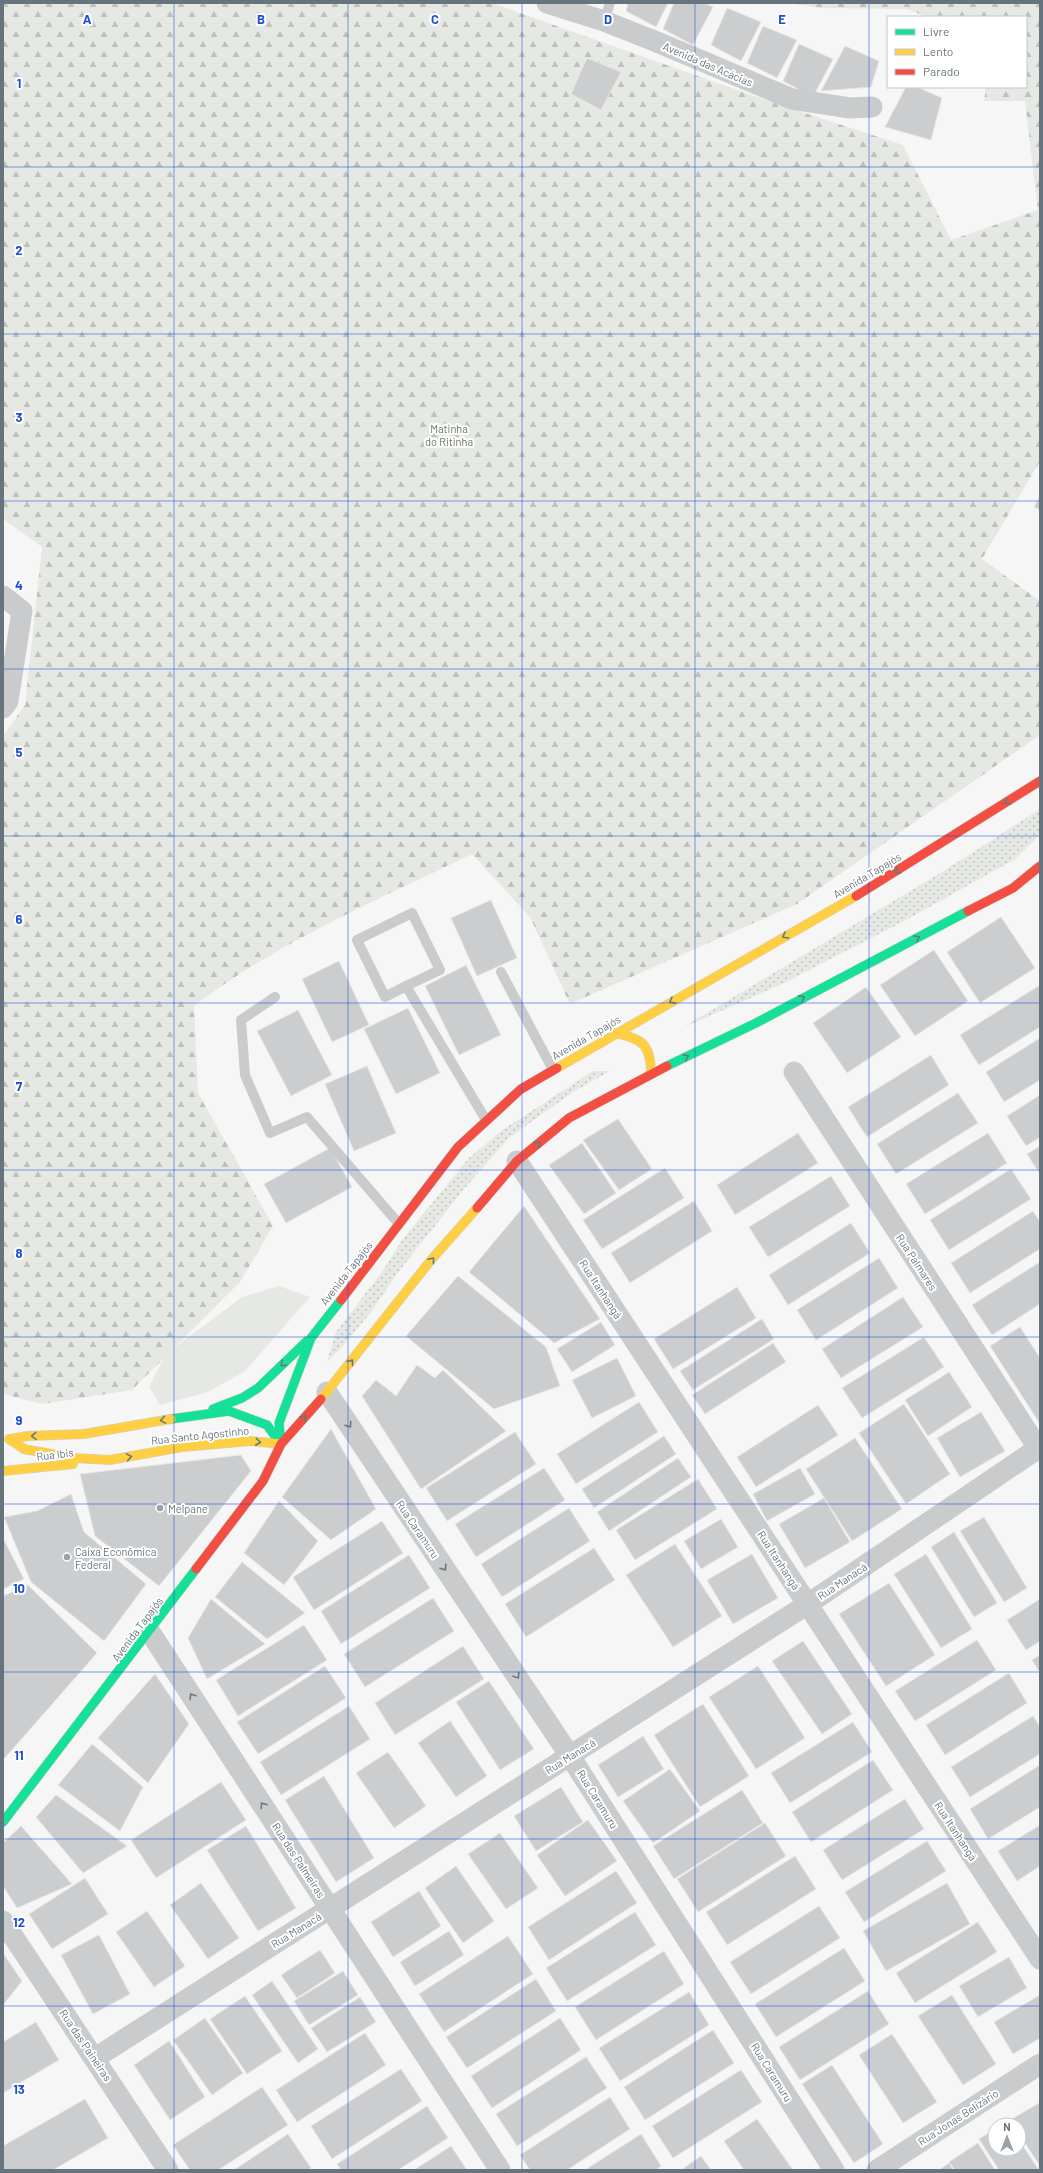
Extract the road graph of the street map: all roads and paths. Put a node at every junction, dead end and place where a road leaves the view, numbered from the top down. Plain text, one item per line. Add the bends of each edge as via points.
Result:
1 (547, 3) edge
2 (606, 12) edge
3 (872, 107) dead end
4 (3, 596) edge
5 (3, 708) edge
6 (1040, 781) edge
7 (1040, 866) edge
8 (501, 972) dead end
9 (406, 986) junction
10 (275, 997) dead end
11 (616, 1033) junction
12 (553, 1070) junction
13 (794, 1072) dead end
14 (651, 1074) junction
15 (486, 1120) junction
16 (517, 1161) junction
17 (399, 1224) junction
18 (311, 1338) junction
19 (327, 1392) junction
20 (201, 1414) junction
21 (6, 1438) edge
22 (281, 1444) junction
23 (1039, 1449) edge
24 (110, 1460) junction
25 (3, 1471) edge
26 (808, 1604) junction
27 (150, 1632) junction
28 (570, 1756) junction
29 (3, 1822) edge
30 (330, 1908) junction
31 (3, 1921) edge
32 (1040, 1959) edge
33 (95, 2058) junction
34 (1040, 2064) edge
35 (168, 2170) edge
36 (500, 2170) edge
37 (834, 2170) edge
38 (877, 2170) edge

1 - 2 street, Avenida das Acácias
2 - 3 street, Avenida das Acácias via 792,99 850,108
4 - 5 street via 22,611 8,701
6 -> 11 main road, Avenida Tapajós via 878,883
14 -> 7 main road, Avenida Tapajós via 756,1023 1013,888
8 - 12 lane
9 - 9 lane via 440,970 412,913 357,940 385,997
9 - 15 lane
10 - 17 lane via 241,1020 244,1075 270,1134 307,1117
11 - 12 main road, Avenida Tapajós
11 - 14 main road via 643,1042 652,1058
12 - 15 main road, Avenida Tapajós via 521,1089
13 - 23 street, Rua Palmares
16 -> 14 main road, Avenida Tapajós via 569,1118
15 - 17 main road, Avenida Tapajós via 458,1146
19 -> 16 main road, Avenida Tapajós via 431,1260
16 - 26 street, Rua Itanhangá
17 - 18 main road, Avenida Tapajós
18 -> 20 main road via 258,1388 242,1398
18 - 22 main road, Avenida Tapajós via 279,1423
22 -> 19 main road, Avenida Tapajós
19 -> 28 street, Rua Caramuru
20 -> 21 main road, Rua Santo Agostinho via 84,1434
20 - 22 main road, Rua Santo Agostinho via 228,1411 267,1425
21 - 24 main road, Rua Santo Agostinho via 24,1449 73,1458
24 -> 22 main road, Rua Santo Agostinho via 190,1446 251,1441
22 - 27 main road, Avenida Tapajós via 263,1481
23 - 26 street, Rua Manacá
24 - 25 main road, Rua Ibis
26 - 28 street, Rua Manacá
26 - 32 street, Rua Itanhangá
27 - 29 main road, Avenida Tapajós
30 -> 27 street, Rua das Palmeiras
28 - 30 street, Rua Manacá
28 - 37 street, Rua Caramuru
30 - 33 street, Rua Manacá
30 - 36 street, Rua das Palmeiras
31 - 33 street, Rua das Paineiras
33 - 35 street, Rua das Paineiras
34 - 38 street, Rua Jonas Belizário

